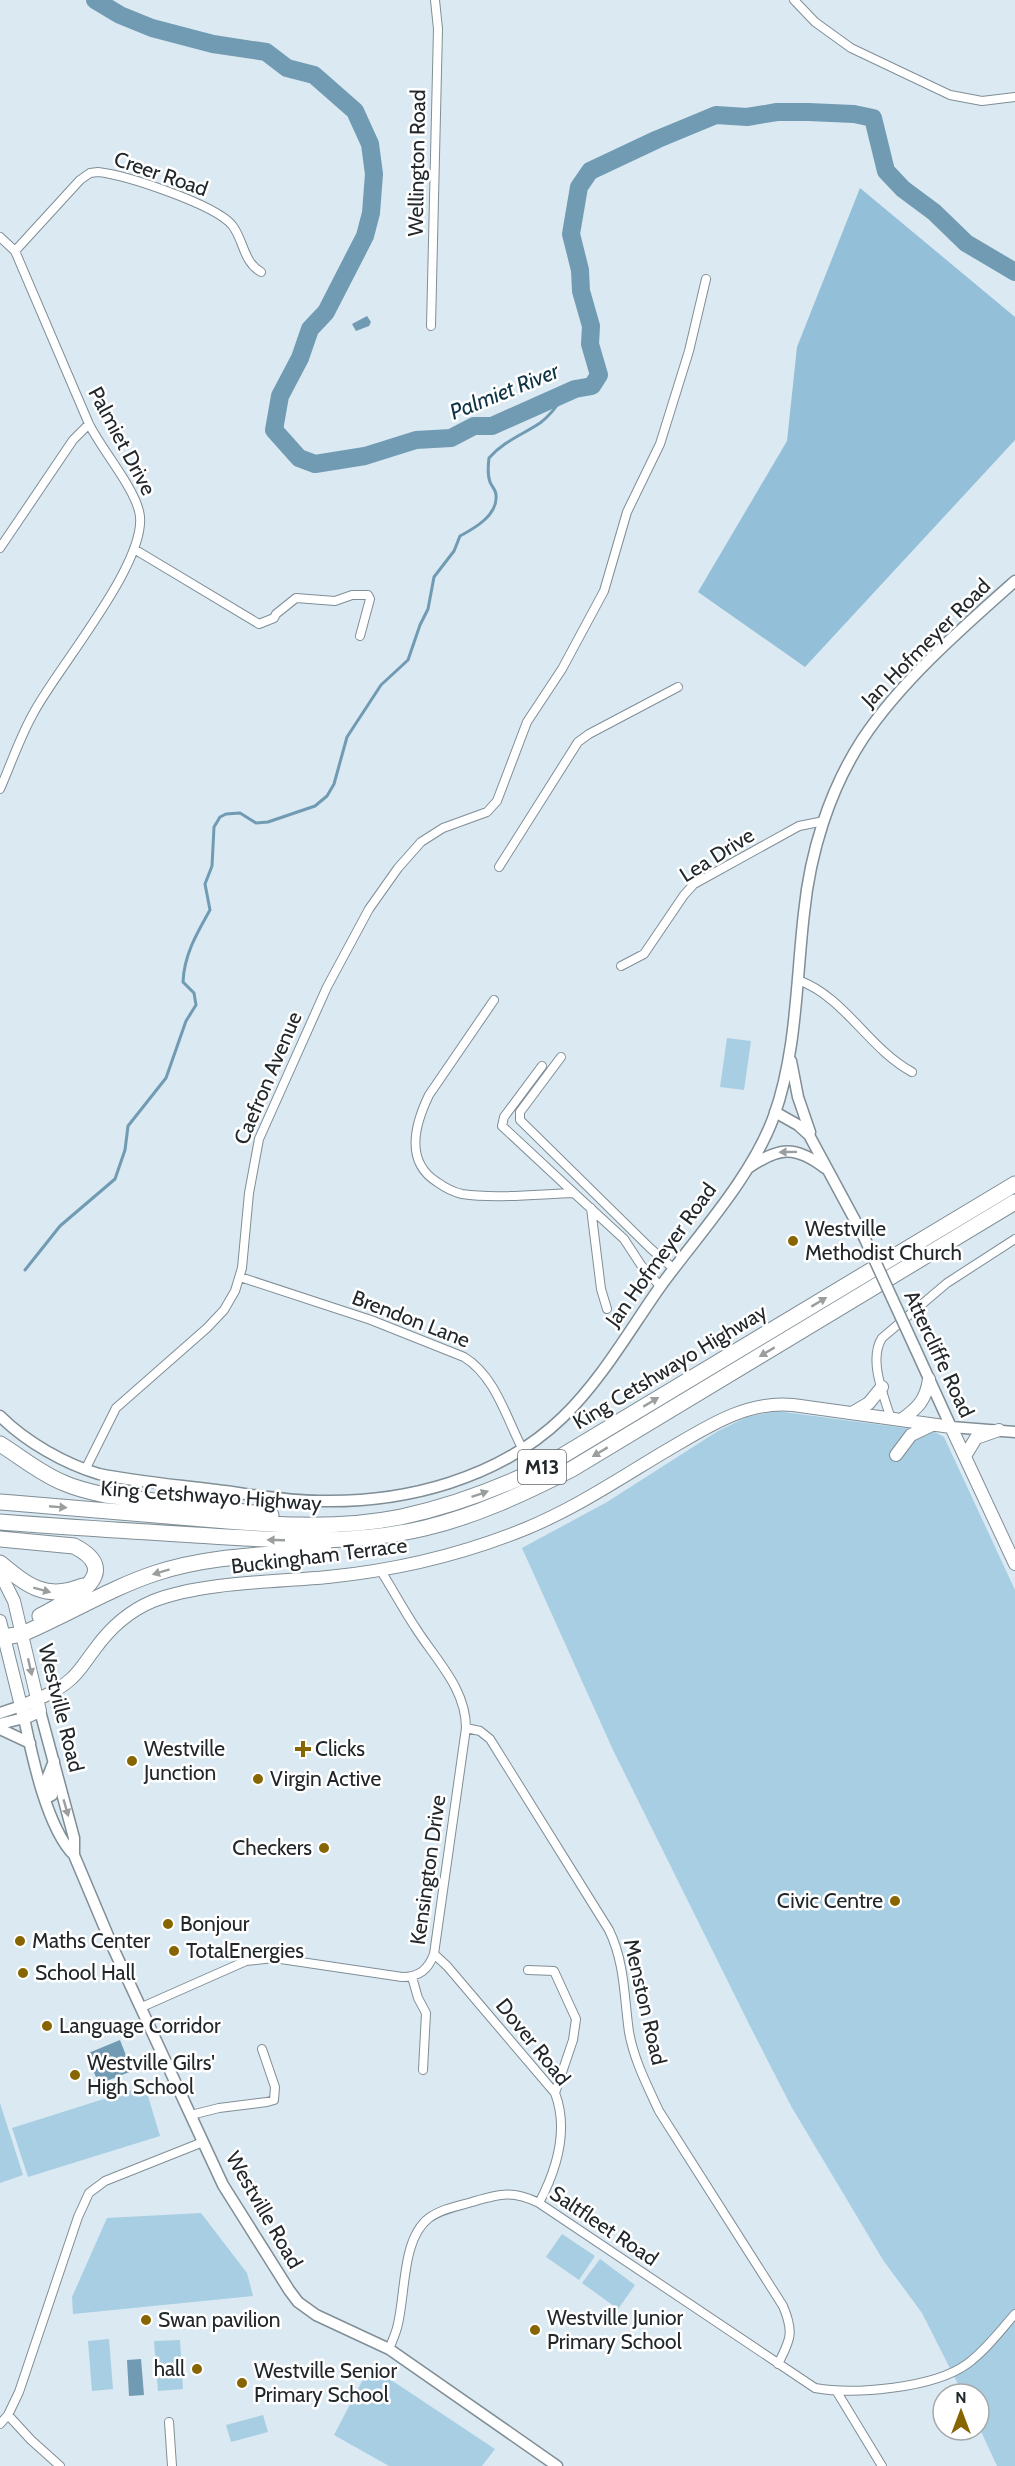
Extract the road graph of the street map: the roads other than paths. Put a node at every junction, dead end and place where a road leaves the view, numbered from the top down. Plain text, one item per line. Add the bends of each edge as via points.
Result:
1 (435, 0) edge
2 (794, 0) edge
3 (1015, 97) edge
4 (0, 237) edge
5 (15, 251) junction
6 (261, 272) dead end
7 (705, 279) dead end
8 (431, 326) dead end
9 (89, 424) junction
10 (0, 548) edge
11 (134, 549) junction
12 (1015, 581) edge
13 (360, 636) dead end
14 (678, 687) dead end
15 (0, 789) edge
16 (824, 821) junction
17 (499, 867) dead end
18 (621, 966) dead end
19 (798, 980) junction
20 (494, 1000) dead end
21 (790, 1051) junction
22 (561, 1057) dead end
23 (542, 1066) dead end
24 (912, 1072) dead end
25 (775, 1112) junction
26 (813, 1142) junction
27 (744, 1171) junction
28 (830, 1172) junction
29 (1015, 1184) edge
30 (574, 1193) junction
31 (1015, 1202) edge
32 (591, 1208) junction
33 (1015, 1239) edge
34 (674, 1269) junction
35 (240, 1277) junction
36 (661, 1287) junction
37 (607, 1309) dead end
38 (929, 1379) junction
39 (882, 1387) junction
40 (852, 1413) junction
41 (0, 1416) edge
42 (896, 1419) junction
43 (933, 1424) junction
44 (951, 1427) junction
45 (999, 1430) junction
46 (1015, 1432) edge
47 (1, 1444) edge
48 (522, 1448) junction
49 (896, 1455) dead end
50 (965, 1456) junction
51 (85, 1470) junction
52 (0, 1502) edge
53 (441, 1507) junction
54 (1, 1522) edge
55 (386, 1535) junction
56 (3, 1539) edge
57 (0, 1563) edge
58 (1015, 1564) edge
59 (381, 1571) junction
60 (0, 1573) edge
61 (90, 1584) junction
62 (21, 1630) junction
63 (2, 1631) edge
64 (0, 1655) edge
65 (12, 1669) junction
66 (39, 1705) junction
67 (23, 1712) junction
68 (0, 1713) edge
69 (0, 1724) edge
70 (465, 1728) junction
71 (0, 1729) edge
72 (30, 1743) junction
73 (54, 1761) junction
74 (45, 1799) junction
75 (74, 1855) junction
76 (434, 1954) junction
77 (528, 1970) dead end
78 (412, 1977) junction
79 (142, 2007) junction
80 (262, 2049) dead end
81 (423, 2070) dead end
82 (555, 2093) junction
83 (191, 2115) junction
84 (203, 2142) junction
85 (539, 2203) junction
86 (1015, 2314) edge
87 (389, 2349) junction
88 (778, 2364) junction
89 (837, 2392) junction
90 (8, 2415) junction
91 (169, 2422) dead end
92 (0, 2424) edge
93 (60, 2466) edge
94 (172, 2466) edge
95 (557, 2466) edge
96 (882, 2466) edge

1 - 8 street, Wellington Road via 438,29
2 - 3 street via 815,22 851,48 950,95 982,101
4 - 5 street, Palmiet Drive
5 - 6 street, Creer Road via 80,180 98,172 208,208 234,228 248,262
5 - 9 street, Palmiet Drive
7 - 35 street, Caefron Avenue via 689,351 660,444 627,512 604,591 562,669 527,722 497,801 487,812 428,836 411,853 369,909 312,1021 255,1150
9 - 10 street
9 - 11 street, Palmiet Drive via 139,511 140,529
11 - 13 street via 259,624 274,618 296,598 335,601 368,595
11 - 15 street, Palmiet Drive via 116,587 32,714
12 - 16 street, Jan Hofmeyer Road via 906,685 874,724 847,768
14 - 17 street via 578,742
16 - 18 street, Lea Drive via 799,826 694,885 644,954
16 - 19 street, Jan Hofmeyer Road via 807,886
19 - 21 street, Jan Hofmeyer Road
19 - 24 street via 823,992 888,1056
20 - 30 street via 421,1111 415,1136 419,1163 434,1180 461,1194
21 - 25 street, Jan Hofmeyer Road
21 - 26 street via 798,1097
22 - 34 street via 520,1112 520,1120
23 - 30 street via 504,1117 502,1126
25 - 26 street, Attercliffe Road via 798,1125
25 - 27 street, Jan Hofmeyer Road
26 - 28 street, Attercliffe Road
28 -> 27 street via 792,1151 765,1157
27 - 34 street, Jan Hofmeyer Road
28 - 38 street, Attercliffe Road, bridge
53 -> 29 highway, King Cetshwayo Highway / M13 via 547,1465
30 - 32 street
31 -> 55 highway, King Cetshwayo Highway / M13 via 572,1469 456,1520
32 - 36 street via 624,1239
32 - 37 street
33 - 39 street via 947,1283 882,1338 876,1360
34 - 36 street, Jan Hofmeyer Road
35 - 48 street, Brendon Lane via 371,1320 474,1364 488,1379
35 - 51 street, Caefron Avenue via 219,1317 116,1408
36 - 48 street, Jan Hofmeyer Road via 591,1385 562,1417
38 - 42 main road via 921,1404
38 - 44 street, Attercliffe Road
39 - 40 main road via 869,1403
39 - 42 street
40 - 42 main road, Buckingham Terrace
40 - 59 main road, Buckingham Terrace via 782,1404 743,1411 528,1528 454,1554
41 - 51 street, Jan Hofmeyer Road via 43,1447
42 - 43 main road, Buckingham Terrace
43 - 44 main road, Buckingham Terrace
43 - 49 main road via 911,1435
44 - 45 street
44 - 50 main road, Attercliffe Road
45 - 46 street
45 - 50 main road via 976,1438
47 - 53 highway via 63,1483 105,1495 302,1517
48 - 51 street, Jan Hofmeyer Road via 484,1470 430,1488 364,1499 320,1501 125,1479
50 - 58 main road, Attercliffe Road
52 -> 53 highway, King Cetshwayo Highway / M13 via 301,1526 368,1522
55 -> 54 highway, King Cetshwayo Highway / M13 via 296,1541
55 -> 62 highway via 326,1549 176,1567
56 - 61 highway via 62,1544 83,1551 94,1565
57 -> 61 highway via 25,1584 44,1591 68,1591
59 - 66 main road, Buckingham Terrace via 207,1588 154,1601 124,1617 74,1676
59 - 70 street via 460,1695
60 - 62 main road, Westville Road via 11,1592
61 - 62 highway
62 - 63 highway
62 -> 66 main road, Westville Road
63 - 65 main road, Westville Road
64 - 65 main road
65 - 67 main road, Westville Road
66 - 67 main road, Buckingham Terrace
66 - 73 street, Westville Road
67 - 68 street
67 - 69 street
67 - 72 street, Westville Road
70 - 76 street, Kensington Drive
70 - 88 street, Menston Road via 480,1731 490,1739 609,1930 621,1963 633,2050 650,2092 790,2323 791,2337
71 - 72 street
72 - 74 street, Westville Road
73 - 74 street via 48,1776 52,1795
73 -> 75 street, Westville Road via 74,1838
74 - 75 street, Westville Road via 65,1846
75 - 79 street, Westville Road
76 - 78 street, Kensington Drive via 429,1966
76 - 82 street, Dover Road
77 - 82 street via 554,1971 576,2019
78 - 79 street via 274,1958 255,1959
78 - 81 street via 426,2013
79 - 83 street, Westville Road
80 - 83 street via 275,2087 274,2100
82 - 85 street, Dover Road via 561,2118 560,2143 551,2180
83 - 84 street, Westville Road
84 - 87 street, Westville Road via 238,2210 298,2302 316,2315
84 - 90 street via 105,2181 89,2193
85 - 87 street, Saltfleet Road via 523,2195 497,2195 428,2219 416,2233 410,2251 397,2328
85 - 88 street, Saltfleet Road
86 - 89 street via 966,2364 950,2373 925,2383
87 - 95 street, Westville Road
88 - 89 street, Saltfleet Road via 815,2388
89 - 96 street
90 - 92 street
90 - 93 street
91 - 94 street

